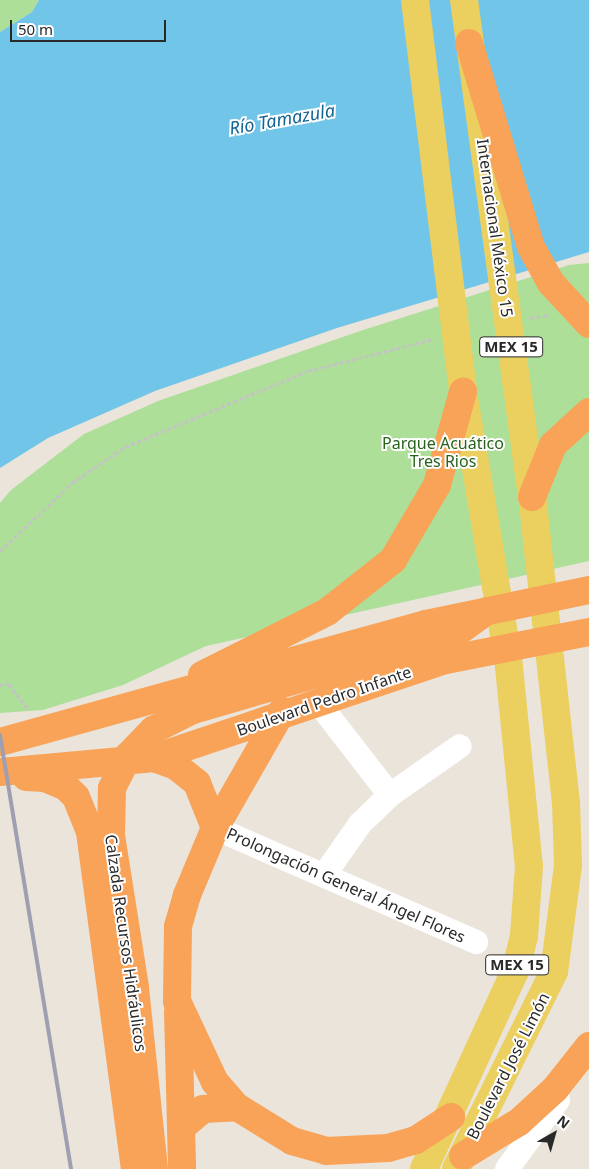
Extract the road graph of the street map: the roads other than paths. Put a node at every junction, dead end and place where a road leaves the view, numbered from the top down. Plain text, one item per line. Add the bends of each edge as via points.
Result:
1 (415, 0) edge
2 (464, 0) edge
3 (469, 43) junction
4 (589, 324) edge
5 (463, 392) junction
6 (589, 412) edge
7 (532, 497) junction
8 (589, 582) edge
9 (589, 590) edge
10 (525, 601) junction
11 (484, 615) junction
12 (589, 632) edge
13 (555, 694) joint
14 (156, 700) junction
15 (317, 700) junction
16 (282, 711) junction
17 (0, 742) edge
18 (460, 746) dead end
19 (154, 758) junction
20 (0, 772) edge
21 (0, 777) edge
22 (390, 794) junction
23 (215, 828) junction
24 (325, 874) junction
25 (476, 942) dead end
26 (177, 1001) junction
27 (589, 1046) edge
28 (589, 1065) edge
29 (237, 1106) junction
30 (451, 1116) junction
31 (183, 1126) junction
32 (459, 1163) edge
33 (135, 1169) edge
34 (154, 1169) edge
35 (182, 1169) edge
36 (424, 1169) edge
37 (507, 1169) edge

1 - 5 main road, MEX 15
2 - 3 main road, Internacional México 15 / MEX 15
3 - 4 highway via 531,247 551,283
3 - 7 main road, Internacional México 15 / MEX 15
5 - 14 highway via 437,485 393,560 327,612
5 - 30 main road, Boulevard José Limón / MEX 15 via 508,657 529,866 524,936 515,970
6 - 7 highway via 553,445
7 - 13 main road, Internacional México 15 / MEX 15
8 - 10 highway
9 - 10 highway
10 - 11 highway
11 - 14 highway via 382,636
11 - 34 highway, Calzada Recursos Hidráulicos via 455,634 193,710 153,730 119,772 109,808
12 - 15 highway, Boulevard Pedro Infante via 446,660
13 - 32 main road, Boulevard José Limón / MEX 15 via 567,829 563,931 554,972 534,1018
14 - 17 highway via 44,733
15 - 16 highway, Boulevard Pedro Infante
15 - 22 street
16 - 19 highway, Boulevard Pedro Infante via 208,743
16 - 23 highway
18 - 22 street
19 - 20 highway, Boulevard Pedro Infante
19 - 23 highway via 176,766 197,783
21 - 33 highway, Calzada Recursos Hidráulicos via 58,781 81,808 99,877
22 - 24 street via 360,824
23 - 24 street, Prolongación General Ángel Flores
23 - 26 highway via 178,926
24 - 25 street, Prolongación General Ángel Flores
26 - 29 highway via 215,1082
26 - 31 highway
27 - 32 highway via 554,1089 519,1122
28 - 37 street via 536,1125
29 - 30 highway via 292,1141 326,1151 388,1148 416,1140
29 - 31 highway via 203,1109
30 - 36 main road, Boulevard José Limón / MEX 15
31 - 35 highway

